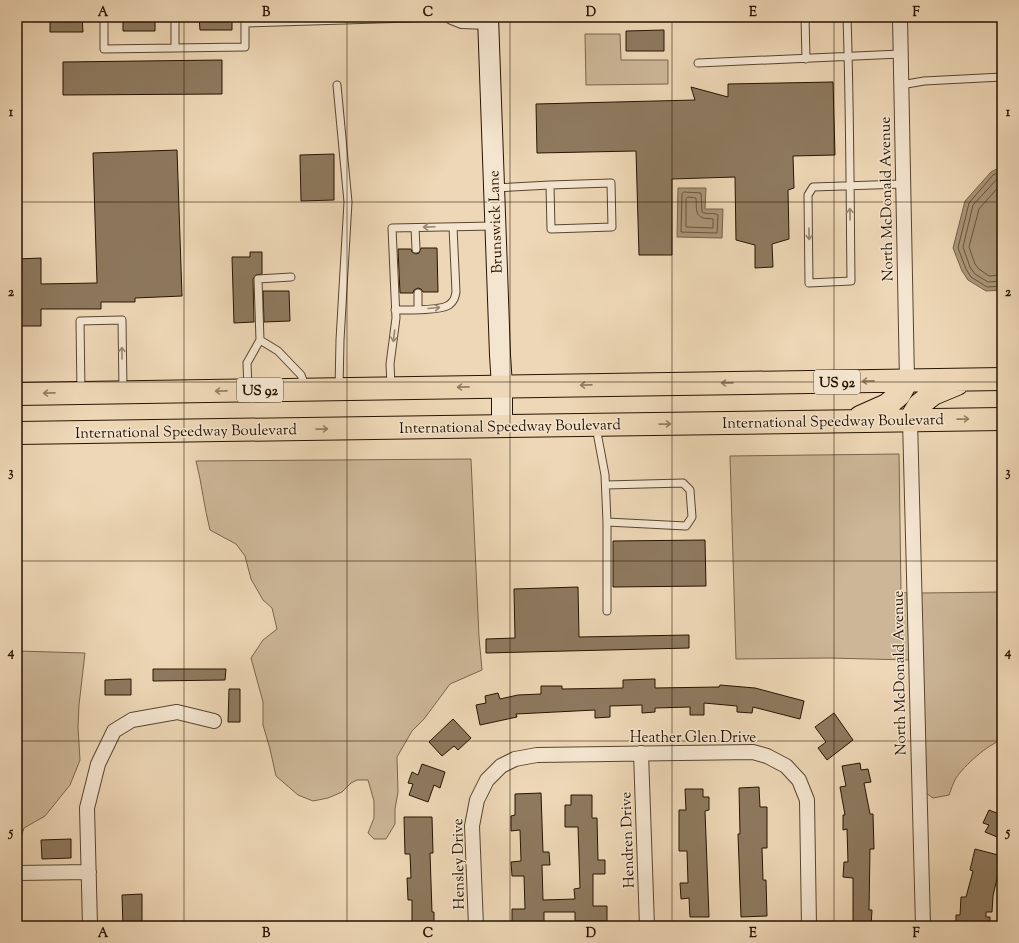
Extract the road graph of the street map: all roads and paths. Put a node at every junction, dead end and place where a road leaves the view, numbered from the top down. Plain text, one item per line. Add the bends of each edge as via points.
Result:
1 (104, 17) edge
2 (175, 17) edge
3 (443, 17) edge
4 (452, 17) edge
5 (805, 17) edge
6 (847, 17) edge
7 (900, 17) edge
8 (245, 20) edge
9 (488, 20) edge
10 (175, 48) junction
11 (900, 54) junction
12 (848, 57) junction
13 (806, 59) junction
14 (698, 64) dead end
15 (1002, 77) edge
16 (337, 85) dead end
17 (901, 85) junction
18 (903, 184) junction
19 (550, 185) junction
20 (849, 187) junction
21 (494, 188) junction
22 (496, 226) junction
23 (452, 227) junction
24 (415, 228) junction
25 (416, 249) dead end
26 (291, 277) dead end
27 (418, 293) dead end
28 (418, 309) junction
29 (395, 310) junction
30 (260, 340) junction
31 (1002, 379) edge
32 (968, 380) junction
33 (907, 381) junction
34 (502, 386) junction
35 (391, 388) junction
36 (307, 389) junction
37 (339, 389) junction
38 (248, 390) junction
39 (123, 392) junction
40 (82, 393) junction
41 (17, 394) edge
42 (1002, 419) edge
43 (910, 420) junction
44 (850, 421) junction
45 (595, 425) junction
46 (502, 426) junction
47 (17, 434) edge
48 (606, 485) junction
49 (607, 522) junction
50 (607, 611) dead end
51 (214, 721) dead end
52 (641, 753) junction
53 (487, 780) joint
54 (89, 872) junction
55 (17, 873) edge
56 (90, 926) edge
57 (476, 926) edge
58 (647, 926) edge
59 (810, 926) edge
60 (923, 926) edge

1 - 10 lane via 104,49
2 - 10 lane
3 - 8 lane
4 - 9 street via 462,21
5 - 13 lane
6 - 12 lane
7 - 11 street, North McDonald Avenue
8 - 10 lane via 245,47
9 - 21 street, Brunswick Lane
11 - 12 lane
11 - 17 street, North McDonald Avenue
12 - 13 lane
12 - 20 lane
13 - 14 lane
15 - 17 lane via 924,81
16 - 37 lane via 348,202
17 - 18 street, North McDonald Avenue
18 - 20 lane
18 - 33 street, North McDonald Avenue
19 - 19 lane via 551,229 612,227 611,183
19 - 21 lane
20 -> 20 lane via 813,187 808,195 809,283 851,281
21 - 22 street, Brunswick Lane
22 - 23 lane
22 - 34 street, Brunswick Lane
23 -> 24 lane
28 -> 23 lane via 448,306 455,300
24 - 25 lane
24 - 29 lane via 392,228
26 - 30 lane via 258,279
27 - 28 lane
28 - 29 lane
29 -> 35 lane via 390,364
30 - 36 lane via 278,351 301,375
30 - 38 lane via 247,363
31 - 32 main road, US 92
32 - 33 main road, US 92
32 - 43 main road via 933,394 919,405
33 -> 34 main road, US 92
33 - 44 main road via 899,395 887,405
34 -> 35 main road, US 92
34 - 46 street, Brunswick Lane
35 - 37 main road, US 92
36 - 37 main road, US 92
36 - 38 main road, US 92
38 -> 39 main road, US 92
39 - 40 main road, US 92
39 -> 40 lane via 122,320 115,320 80,321
40 -> 41 main road, US 92
43 -> 42 main road, International Speedway Boulevard
43 - 44 main road, International Speedway Boulevard
43 - 60 street, North McDonald Avenue
45 -> 44 main road, International Speedway Boulevard
45 - 46 main road, International Speedway Boulevard
45 - 48 lane
47 -> 46 main road, International Speedway Boulevard
48 - 49 lane
48 - 49 lane via 683,483 690,490 692,517 686,526
49 - 50 lane
51 - 54 street via 177,712 132,720 114,731 98,764 87,808
52 - 53 street, Heather Glen Drive via 537,755 515,759 501,766
52 - 58 street, Hendren Drive
52 - 59 street, Heather Glen Drive via 753,752 786,766 799,780 807,800
53 - 57 street, Hensley Drive via 477,800 472,826
54 - 55 street
54 - 56 street

